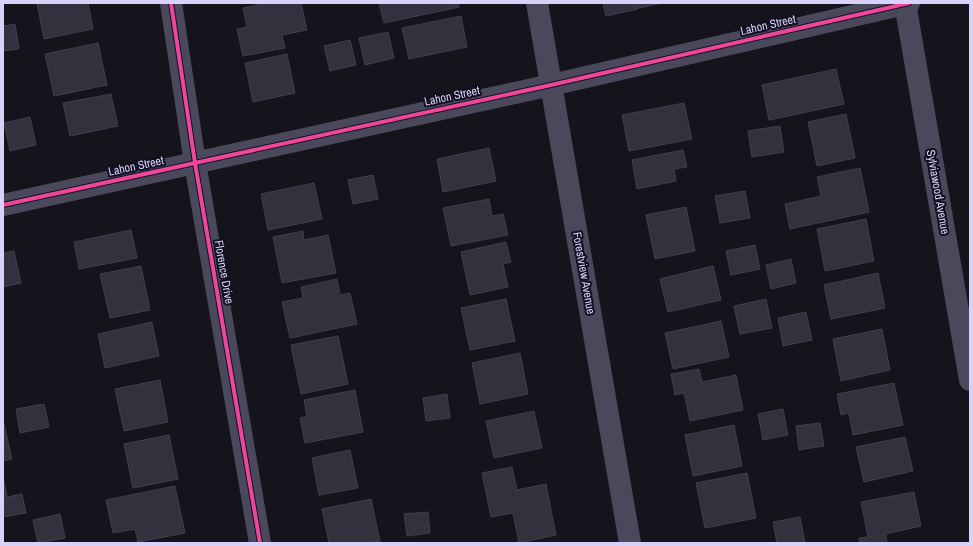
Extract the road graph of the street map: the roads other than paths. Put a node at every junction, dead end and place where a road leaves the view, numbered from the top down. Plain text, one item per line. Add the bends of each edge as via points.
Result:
1 (171, 3) edge
2 (537, 3) edge
3 (906, 3) edge
4 (551, 85) junction
5 (195, 163) junction
6 (3, 205) edge
7 (970, 380) edge
8 (260, 543) edge
9 (630, 543) edge

1 - 5 street, Florence Drive
2 - 4 street, Forestview Avenue
3 - 4 street, Lahon Street
3 - 7 street, Sylviawood Avenue
4 - 5 street, Lahon Street
4 - 9 street, Forestview Avenue
5 - 6 street, Lahon Street
5 - 8 street, Florence Drive

